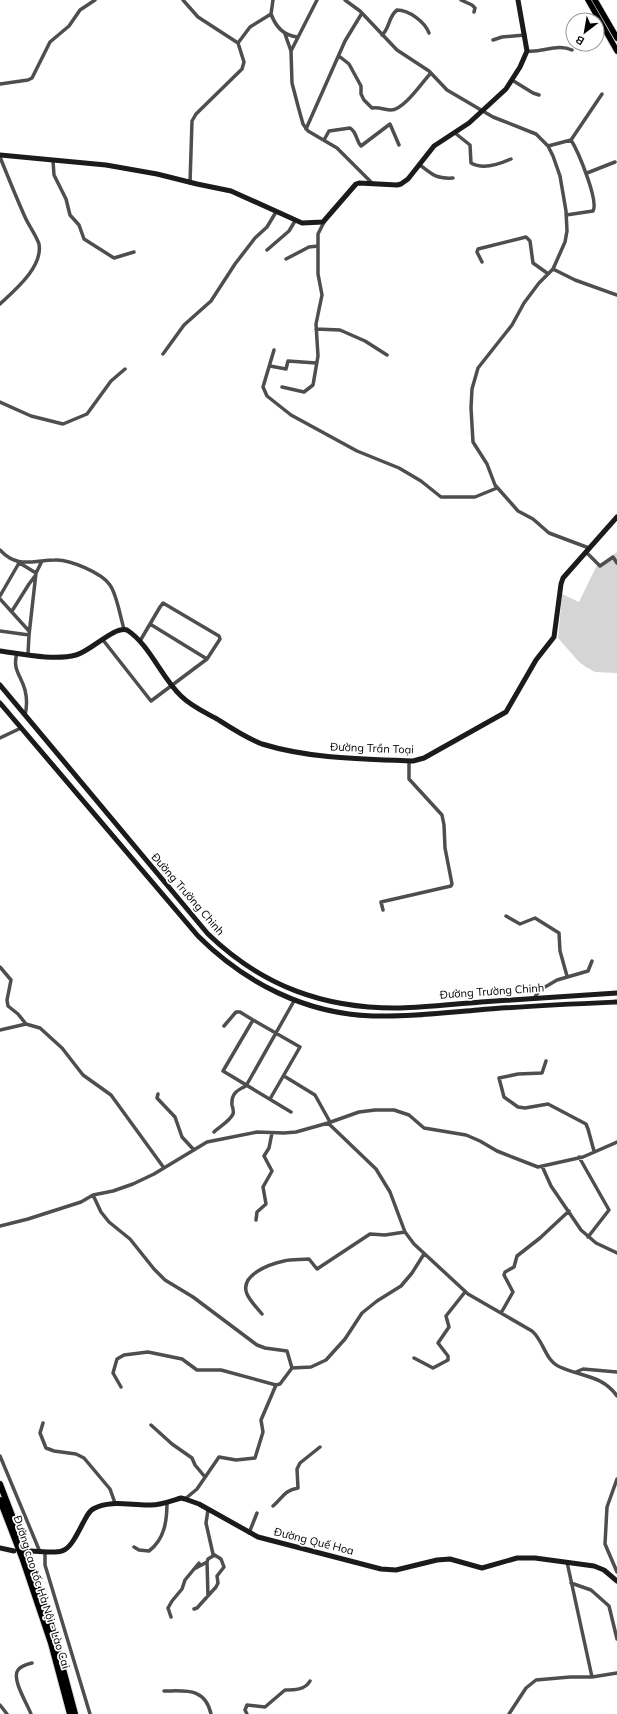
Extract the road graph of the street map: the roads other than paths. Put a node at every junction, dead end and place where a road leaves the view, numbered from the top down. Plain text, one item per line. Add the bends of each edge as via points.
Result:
1 (95, 0) edge
2 (183, 0) edge
3 (273, 0) edge
4 (317, 0) edge
5 (345, 0) edge
6 (461, 0) edge
7 (518, 0) edge
8 (588, 0) edge
9 (595, 0) edge
10 (474, 12) dead end
11 (362, 13) junction
12 (271, 14) junction
13 (429, 33) dead end
14 (285, 34) junction
15 (382, 35) junction
16 (525, 35) junction
17 (297, 37) junction
18 (617, 38) edge
19 (493, 40) dead end
20 (238, 43) junction
21 (565, 47) edge
22 (527, 51) junction
23 (617, 51) edge
24 (291, 52) junction
25 (339, 56) junction
26 (431, 73) junction
27 (512, 80) junction
28 (0, 84) edge
29 (602, 94) dead end
30 (539, 95) dead end
31 (483, 111) junction
32 (306, 129) junction
33 (455, 133) junction
34 (324, 140) junction
35 (571, 140) junction
36 (399, 145) dead end
37 (548, 146) junction
38 (0, 156) edge
39 (511, 159) dead end
40 (53, 161) junction
41 (615, 162) dead end
42 (420, 165) junction
43 (586, 173) junction
44 (453, 178) dead end
45 (190, 183) junction
46 (373, 185) junction
47 (276, 212) junction
48 (566, 215) junction
49 (295, 221) junction
50 (325, 221) junction
51 (318, 246) junction
52 (267, 250) dead end
53 (134, 252) dead end
54 (286, 259) dead end
55 (482, 262) dead end
56 (553, 269) junction
57 (547, 273) junction
58 (617, 295) edge
59 (0, 304) edge
60 (316, 329) junction
61 (274, 350) dead end
62 (163, 354) dead end
63 (387, 355) dead end
64 (316, 363) junction
65 (270, 366) junction
66 (125, 369) dead end
67 (282, 387) dead end
68 (0, 402) edge
69 (497, 488) junction
70 (617, 517) edge
71 (587, 550) junction
72 (0, 551) edge
73 (42, 561) junction
74 (17, 562) junction
75 (617, 563) edge
76 (36, 575) junction
77 (0, 598) edge
78 (12, 611) junction
79 (31, 620) junction
80 (22, 622) junction
81 (150, 624) junction
82 (124, 629) junction
83 (0, 631) edge
84 (29, 633) junction
85 (103, 640) junction
86 (140, 641) junction
87 (0, 651) edge
88 (17, 653) junction
89 (28, 654) junction
90 (207, 659) junction
91 (172, 686) junction
92 (1, 687) edge
93 (0, 703) edge
94 (25, 716) junction
95 (21, 728) junction
96 (0, 738) edge
97 (409, 761) junction
98 (383, 910) dead end
99 (506, 916) dead end
100 (206, 931) junction
101 (199, 937) junction
102 (592, 961) dead end
103 (0, 967) edge
104 (567, 976) junction
105 (617, 993) edge
106 (534, 998) junction
107 (294, 1001) junction
108 (331, 1001) junction
109 (617, 1002) edge
110 (329, 1010) junction
111 (253, 1020) junction
112 (26, 1024) junction
113 (224, 1026) dead end
114 (0, 1030) edge
115 (276, 1034) junction
116 (546, 1060) dead end
117 (284, 1076) junction
118 (246, 1086) junction
119 (158, 1094) dead end
120 (270, 1099) junction
121 (291, 1112) dead end
122 (329, 1123) junction
123 (214, 1132) dead end
124 (272, 1133) junction
125 (617, 1142) edge
126 (194, 1150) junction
127 (594, 1151) junction
128 (579, 1158) junction
129 (542, 1166) junction
130 (164, 1168) junction
131 (93, 1195) junction
132 (569, 1211) junction
133 (256, 1220) dead end
134 (0, 1226) edge
135 (405, 1232) junction
136 (588, 1237) junction
137 (617, 1252) edge
138 (424, 1254) junction
139 (466, 1292) junction
140 (501, 1313) junction
141 (262, 1314) dead end
142 (414, 1358) dead end
143 (292, 1368) junction
144 (576, 1372) junction
145 (617, 1372) edge
146 (276, 1385) junction
147 (120, 1387) dead end
148 (617, 1396) edge
149 (43, 1423) dead end
150 (151, 1425) dead end
151 (320, 1447) dead end
152 (0, 1456) edge
153 (205, 1477) junction
154 (617, 1479) edge
155 (0, 1484) edge
156 (185, 1499) junction
157 (0, 1500) edge
158 (167, 1502) junction
159 (115, 1503) junction
160 (273, 1506) dead end
161 (208, 1510) junction
162 (256, 1513) dead end
163 (249, 1533) junction
164 (134, 1547) dead end
165 (0, 1548) edge
166 (14, 1551) dead end
167 (31, 1551) dead end
168 (42, 1552) junction
169 (214, 1556) junction
170 (567, 1561) junction
171 (207, 1562) junction
172 (199, 1563) dead end
173 (192, 1570) junction
174 (617, 1572) edge
175 (617, 1581) edge
176 (571, 1583) junction
177 (208, 1596) junction
178 (194, 1609) dead end
179 (170, 1617) dead end
180 (617, 1639) edge
181 (32, 1663) dead end
182 (617, 1673) edge
183 (592, 1677) junction
184 (310, 1681) dead end
185 (164, 1691) dead end
186 (0, 1705) edge
187 (7, 1714) edge
188 (31, 1714) edge
189 (70, 1714) edge
190 (75, 1714) edge
191 (90, 1714) edge
192 (211, 1714) edge
193 (246, 1714) edge
194 (509, 1714) edge

1 - 28 street via 80,10 69,26 50,42 32,78
2 - 20 street via 198,17
3 - 12 street
4 - 17 street
5 - 11 street
6 - 10 street via 472,5 475,8
7 - 16 street
8 - 23 main road
9 - 18 main road
11 - 15 street
11 - 25 street
12 - 14 street
12 - 20 street via 250,27
13 - 15 street via 427,27 417,19 407,12 397,10
14 - 17 street
14 - 24 street
15 - 26 street via 398,50
16 - 19 street
16 - 22 street
17 - 24 street
20 - 45 street via 244,62 242,69 192,121
21 - 22 street via 561,46 540,52
22 - 27 street
24 - 32 street via 292,83
25 - 26 street via 349,64 361,86 364,100 371,108 396,108 413,95
25 - 32 street
26 - 31 street via 447,90
27 - 30 street
27 - 31 street
29 - 35 street
31 - 33 street
31 - 37 street via 532,132
32 - 34 street
33 - 39 street via 470,145 471,163 477,166 500,164
33 - 42 street via 434,146
34 - 36 street via 329,131 350,128 355,132 361,146 390,124
34 - 46 street via 337,148
35 - 37 street
35 - 43 street
37 - 48 street via 560,176
38 - 40 street
38 - 59 street via 37,240 39,251 38,258 26,279
40 - 45 street via 106,165
40 - 53 street via 54,175 66,199 70,215 79,225 84,239 114,258
41 - 43 street
42 - 44 street via 435,176
42 - 46 street via 408,180 401,184
43 - 48 street via 595,208 592,211
45 - 47 street via 231,191
46 - 50 street via 354,185
47 - 49 street
47 - 62 street via 267,227 235,264 211,301 184,325
48 - 56 street via 565,242
49 - 50 street
49 - 52 street via 289,231
50 - 51 street via 318,234
51 - 54 street via 309,247
51 - 60 street via 318,277 322,296
55 - 57 street via 476,252 478,249 526,237 530,241 533,264
56 - 57 street
56 - 58 street
57 - 69 street via 475,375 471,408 474,442
60 - 63 street via 340,330 365,341
60 - 64 street
61 - 65 street
64 - 65 street via 288,361 286,369
64 - 67 street via 313,385 308,391
65 - 69 street via 263,387 272,401 291,415 350,447 399,468 441,497 475,497
66 - 68 street via 111,380 87,414 63,424 31,416
69 - 71 street via 518,511 533,519 549,533
70 - 71 street, Đường Trần Toại
71 - 75 street via 600,566 613,557
71 - 97 street, Đường Trần Toại via 567,572 561,584 554,637 536,660 506,712 424,758
72 - 74 street
73 - 74 street
73 - 76 street
73 - 82 street via 56,560 86,568 107,581 112,589
74 - 76 street
74 - 77 street
76 - 78 street
76 - 79 street
77 - 78 street
78 - 80 street
79 - 80 street
79 - 84 street
80 - 84 street
81 - 86 street
81 - 90 street
81 - 90 street via 163,603 219,636 220,641
82 - 85 street
82 - 86 street, Đường Trần Toại
83 - 84 street
84 - 89 street
85 - 89 street via 72,656
85 - 91 street via 149,700
86 - 91 street, Đường Trần Toại
87 - 88 street
88 - 89 street
88 - 94 street via 14,664 24,688 27,704
90 - 91 street
91 - 97 street, Đường Trần Toại via 193,705 261,743 332,758
92 - 94 street, Đường Trường Chinh
93 - 95 street, Đường Trường Chinh
94 - 100 street, Đường Trường Chinh
95 - 96 street
95 - 101 street, Đường Trường Chinh
97 - 98 street via 409,779 442,815 452,884 381,902
99 - 104 street via 520,924 535,918 558,932
100 - 101 street
100 - 108 street, Đường Trường Chinh via 239,961 259,974 297,992
101 - 107 street, Đường Trường Chinh via 244,976
102 - 104 street via 586,972
103 - 112 street via 11,980 8,1006
104 - 106 street via 540,990
105 - 106 street, Đường Trường Chinh
106 - 108 street, Đường Trường Chinh via 400,1008
107 - 110 street, Đường Trường Chinh
107 - 115 street
108 - 110 street
109 - 110 street, Đường Trường Chinh via 399,1016 371,1016
111 - 113 street via 236,1012
111 - 115 street
111 - 118 street via 224,1071
112 - 114 street
112 - 130 street via 40,1028 62,1048 83,1075 111,1095
115 - 117 street via 300,1047
115 - 118 street
116 - 127 street via 542,1073 498,1078 504,1097 522,1107 548,1104 578,1119 588,1127
117 - 120 street
117 - 122 street via 314,1094
118 - 120 street
118 - 123 street via 237,1089 233,1096 232,1116
119 - 126 street via 157,1098 175,1117 182,1137
120 - 121 street
122 - 124 street via 296,1132
122 - 129 street via 367,1110 400,1111 424,1128 466,1134 497,1151 533,1166
122 - 135 street via 376,1169 390,1192
124 - 126 street via 257,1132 207,1142
124 - 133 street via 269,1148 264,1156 272,1171 263,1187 266,1204 257,1212
125 - 127 street
126 - 130 street
127 - 128 street
128 - 129 street
128 - 136 street via 609,1210
129 - 132 street via 551,1186
130 - 131 street via 133,1184
131 - 134 street via 81,1202
131 - 143 street via 109,1222 130,1239 165,1280 193,1297 257,1345 287,1351
132 - 136 street
132 - 140 street via 517,1256 515,1266 505,1272 504,1275 513,1292
135 - 138 street
135 - 141 street via 370,1234 317,1269 309,1259 285,1261 262,1269 248,1278 246,1284 247,1294
136 - 137 street via 601,1246
138 - 139 street
138 - 143 street via 401,1286 377,1300 362,1313 347,1337 326,1360 311,1367
139 - 140 street
139 - 142 street via 446,1316 449,1327 438,1343 448,1356 448,1360 433,1368
140 - 144 street via 536,1334 553,1363
143 - 146 street via 282,1382
144 - 145 street via 583,1369
144 - 148 street via 604,1383
146 - 147 street via 221,1370 196,1370 182,1359 148,1352 124,1355 117,1359 113,1373
146 - 153 street via 261,1420 263,1432 255,1458 236,1460 219,1457
149 - 159 street via 40,1433 46,1448 84,1458 110,1489
150 - 153 street via 192,1458
151 - 160 street via 300,1463 297,1469 298,1489 285,1493
152 - 168 street
153 - 156 street via 197,1489
154 - 174 street via 607,1507 605,1544
155 - 190 highway, Đường cao tốc Hà Nội - Lào Cai via 51,1624
156 - 158 street
156 - 161 street, Đường Quế Hoa
157 - 189 highway, Đường cao tốc Hà Nội - Lào Cai via 51,1643
158 - 159 street via 153,1505
158 - 164 street via 167,1516 160,1540 149,1551
159 - 168 street via 90,1512 73,1544 67,1550 56,1553
161 - 163 street, Đường Quế Hoa
161 - 169 street via 206,1523
162 - 163 street
163 - 170 street, Đường Quế Hoa via 271,1541 389,1570 450,1559 482,1568 521,1557
165 - 166 street
167 - 168 street
168 - 191 street
169 - 171 street
169 - 177 street via 221,1560 224,1567 217,1576 216,1587
170 - 175 street, Đường Quế Hoa via 599,1568
170 - 176 street
171 - 173 street
171 - 177 street
172 - 173 street
173 - 179 street via 168,1608
176 - 180 street via 591,1590 609,1606
176 - 183 street
177 - 178 street
181 - 188 street via 21,1667 17,1674 22,1695
182 - 183 street
183 - 194 street via 536,1680 526,1688
184 - 193 street via 302,1688 285,1690 265,1707 247,1705
185 - 192 street via 193,1692 206,1701
186 - 187 street

